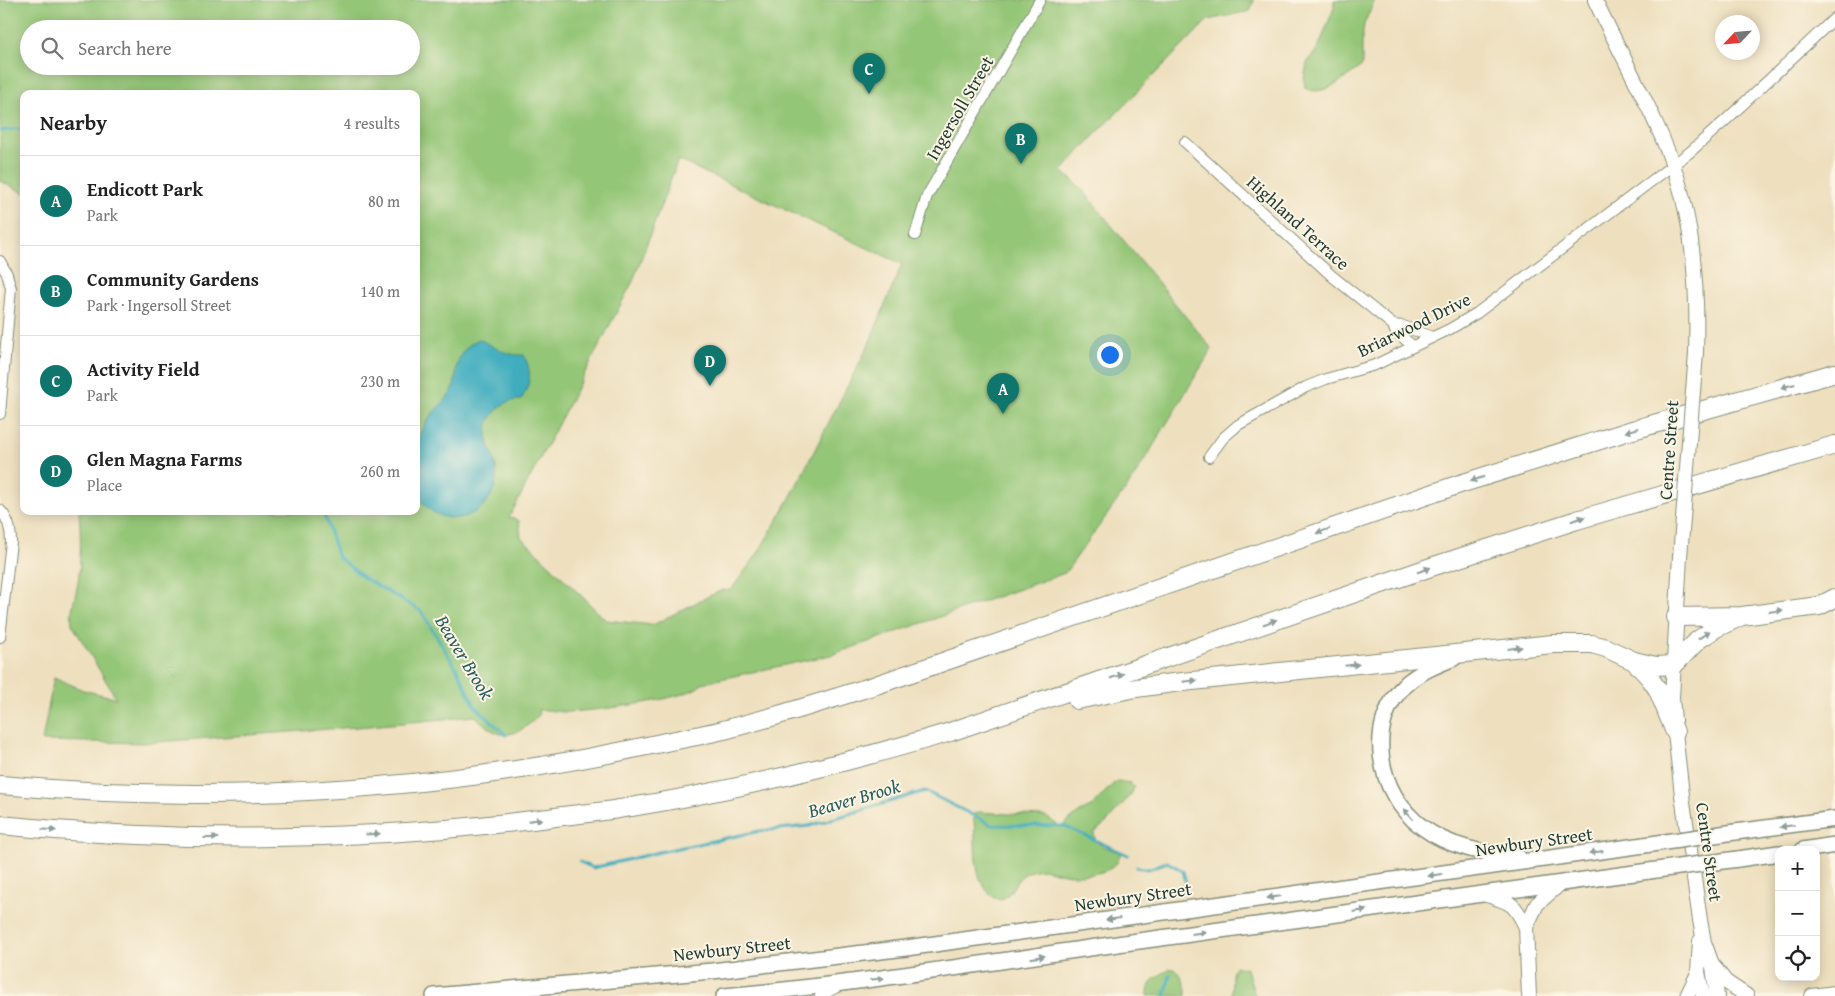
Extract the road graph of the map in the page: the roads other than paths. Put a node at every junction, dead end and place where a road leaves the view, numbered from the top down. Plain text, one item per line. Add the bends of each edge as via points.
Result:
1 (1040, 0) edge
2 (1595, 0) edge
3 (1835, 18) edge
4 (1185, 142) dead end
5 (1673, 165) junction
6 (915, 235) dead end
7 (0, 261) edge
8 (1393, 325) junction
9 (1432, 337) junction
10 (1413, 346) junction
11 (1835, 374) edge
12 (0, 414) edge
13 (1835, 444) edge
14 (1209, 458) dead end
15 (0, 510) edge
16 (1835, 598) edge
17 (1827, 605) edge
18 (1742, 616) junction
19 (1676, 617) junction
20 (0, 637) edge
21 (1466, 654) junction
22 (1634, 661) junction
23 (1674, 665) junction
24 (1004, 714) junction
25 (1675, 732) junction
26 (0, 785) edge
27 (1835, 819) edge
28 (0, 826) edge
29 (1835, 845) edge
30 (1820, 847) edge
31 (1775, 854) edge
32 (1533, 861) junction
33 (1561, 883) junction
34 (1484, 894) junction
35 (1700, 920) junction
36 (1526, 927) junction
37 (1713, 967) junction
38 (1698, 972) junction
39 (848, 982) junction
40 (1835, 993) edge
41 (1530, 995) edge
42 (434, 996) edge
43 (724, 996) edge
44 (820, 996) edge
45 (1687, 996) edge
46 (1703, 996) edge
47 (1717, 996) edge
48 (1747, 996) edge
49 (1812, 996) edge

1 - 6 street, Ingersoll Street via 927,196
2 - 5 main road, Centre Street
3 - 5 street, Briarwood Drive via 1727,120
4 - 8 street, Highland Terrace via 1332,276
5 - 9 street, Briarwood Drive via 1477,313
5 - 19 main road, Centre Street, bridge via 1694,265 1696,291 1696,353
7 - 12 street via 11,288
8 - 9 street, Highland Terrace
8 - 10 street, Highland Terrace via 1395,331
9 - 10 street, Briarwood Drive
10 - 14 street, Briarwood Drive via 1375,365 1306,387 1238,425 1223,438
11 -> 26 highway via 1629,431 1460,484 876,685 733,728 595,758 386,786 246,794 138,794
24 -> 13 highway via 1431,567
15 - 20 street via 8,519 11,542
16 - 17 highway
18 -> 17 highway
18 - 19 highway
23 -> 18 highway via 1698,640
19 - 23 main road, Centre Street
21 -> 22 highway via 1576,643 1606,648
24 -> 21 highway via 1173,683
32 -> 21 main road via 1477,851 1431,834 1394,796 1381,763 1381,729 1384,715 1395,697 1406,684 1432,666
22 - 23 highway via 1656,666
22 - 25 highway via 1658,690
23 - 25 main road, Centre Street
28 -> 24 highway via 130,835 263,838 421,832 498,824 630,807 783,776 894,749
25 - 35 main road, Centre Street
27 -> 32 main road, Newbury Street, bridge
29 - 30 main road
31 - 33 main road, bridge
32 -> 42 main road, Newbury Street via 887,950 712,971
33 - 34 main road
33 - 36 main road via 1536,904
34 - 36 main road via 1515,907
39 -> 34 main road
35 - 37 main road, Centre Street
35 - 38 main road, Centre Street
36 - 41 main road
37 - 47 main road, Centre Street
37 - 48 main road via 1726,982
38 - 45 main road
38 - 46 main road, Centre Street
39 - 43 main road
39 - 44 street
40 - 49 main road

